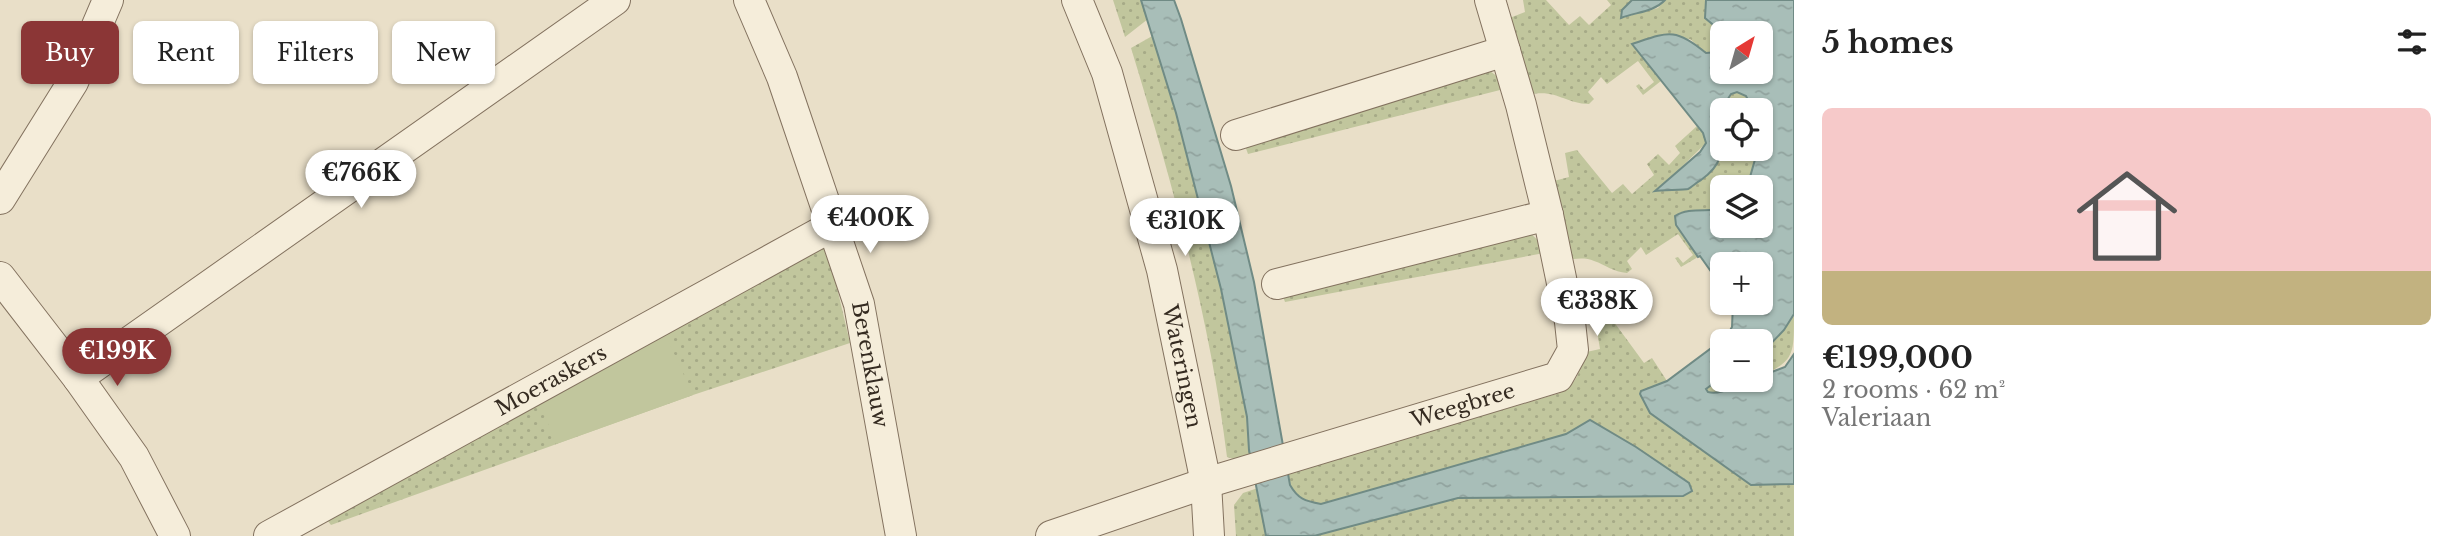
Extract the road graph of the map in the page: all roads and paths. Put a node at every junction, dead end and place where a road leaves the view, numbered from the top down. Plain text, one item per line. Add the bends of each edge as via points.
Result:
1 (108, 0) edge
2 (615, 0) edge
3 (749, 0) edge
4 (1077, 0) edge
5 (1490, 0) edge
6 (1505, 51) junction
7 (1236, 135) dead end
8 (0, 199) edge
9 (1548, 215) junction
10 (834, 225) junction
11 (0, 277) edge
12 (1276, 284) dead end
13 (78, 378) junction
14 (1220, 479) junction
15 (175, 536) edge
16 (270, 536) edge
17 (901, 536) edge
18 (1051, 536) edge
19 (1209, 536) edge

1 - 8 street via 73,82
2 - 13 street
3 - 10 street, Berenklauw via 782,77
4 - 14 street, Wateringen via 1107,73
5 - 6 street, Weegbree
6 - 7 street
6 - 9 street, Weegbree
9 - 12 street
9 - 14 street, Weegbree via 1573,350 1558,377
10 - 16 street, Moeraskers
10 - 17 street, Berenklauw via 868,345
11 - 13 street
13 - 15 street via 134,457
14 - 18 street, Weegbree
14 - 19 street, Wateringen

